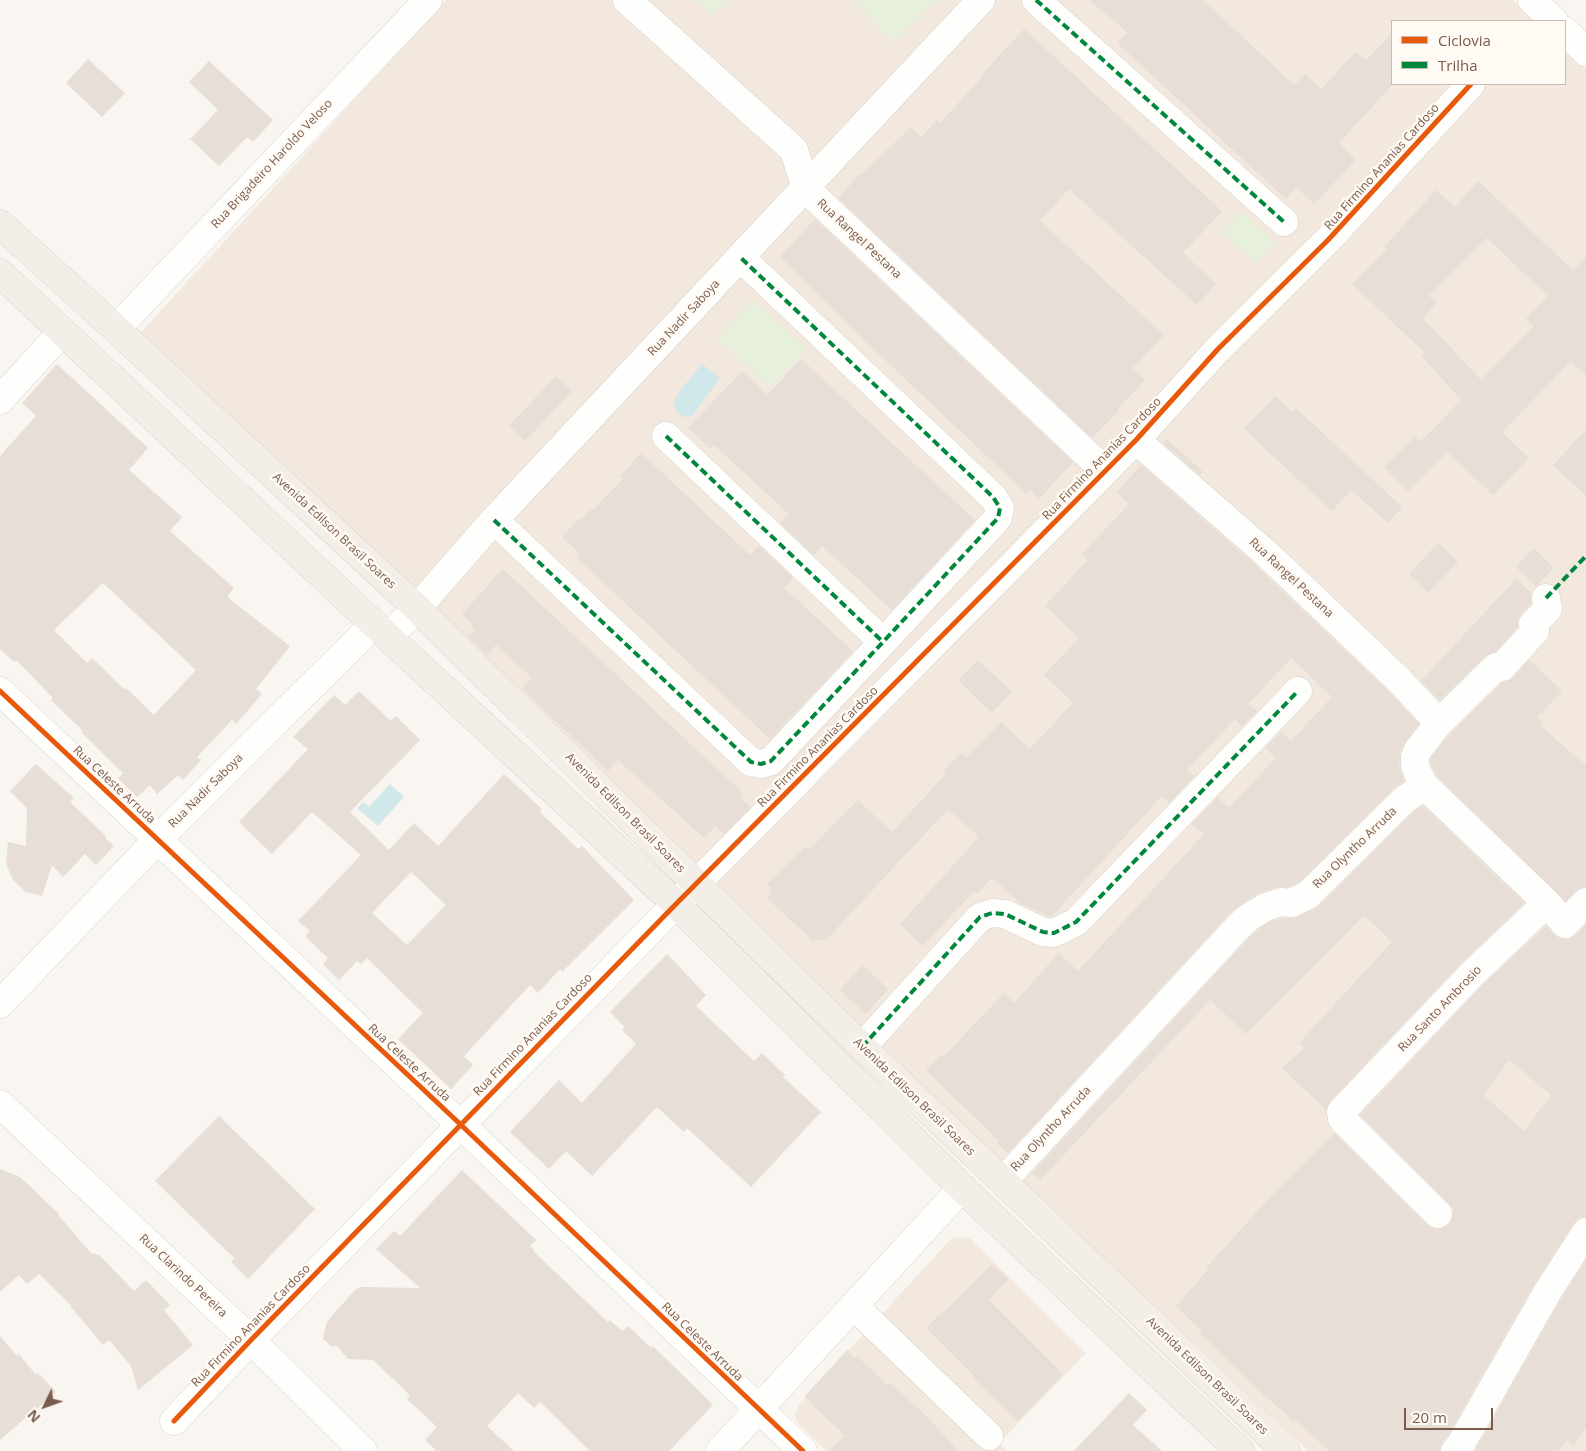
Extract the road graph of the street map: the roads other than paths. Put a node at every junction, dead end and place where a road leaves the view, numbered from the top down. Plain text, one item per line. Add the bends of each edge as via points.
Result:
1 (428, 0) edge
2 (627, 0) edge
3 (981, 0) edge
4 (1036, 0) edge
5 (1566, 33) edge
6 (1586, 52) edge
7 (1470, 85) edge
8 (806, 189) junction
9 (1284, 222) dead end
10 (0, 224) edge
11 (741, 258) junction
12 (0, 273) edge
13 (116, 329) junction
14 (62, 332) junction
15 (0, 400) edge
16 (666, 436) dead end
17 (1136, 440) junction
18 (1105, 471) junction
19 (494, 520) junction
20 (1546, 598) dead end
21 (417, 608) junction
22 (381, 631) junction
23 (883, 642) junction
24 (0, 691) edge
25 (1298, 691) dead end
26 (1440, 723) junction
27 (1425, 786) junction
28 (158, 840) junction
29 (696, 884) junction
30 (1586, 902) edge
31 (1547, 903) junction
32 (676, 904) junction
33 (0, 1004) edge
34 (862, 1048) junction
35 (0, 1104) edge
36 (460, 1124) junction
37 (1003, 1181) junction
38 (962, 1188) junction
39 (1438, 1214) dead end
40 (1586, 1232) edge
41 (854, 1306) junction
42 (251, 1340) junction
43 (759, 1410) junction
44 (174, 1421) dead end
45 (989, 1436) dead end
46 (1279, 1448) edge
47 (363, 1451) edge
48 (720, 1451) edge
49 (802, 1451) edge
50 (1240, 1451) edge
51 (1455, 1451) edge

1 - 13 street, Rua Brigadeiro Haroldo Veloso
2 - 8 street, Rua Rangel Pestana via 794,150
3 - 8 street, Rua Nadir Saboya
4 - 9 street
5 - 6 street
7 - 17 street, Rua Firmino Ananias Cardoso via 1328,240 1218,349
8 - 11 street, Rua Nadir Saboya
8 - 18 street, Rua Rangel Pestana
10 - 13 main road, Avenida Edilson Brasil Soares
11 - 19 street, Rua Nadir Saboya
11 - 23 street via 994,497 1000,508 998,518
12 - 14 main road
13 - 21 main road, Avenida Edilson Brasil Soares
14 - 15 street
14 - 22 main road
16 - 23 street
17 - 18 street, Rua Firmino Ananias Cardoso
17 - 26 street, Rua Rangel Pestana via 1268,555
18 - 29 street, Rua Firmino Ananias Cardoso
19 - 21 street, Rua Nadir Saboya
19 - 23 street via 751,762 771,761
20 - 26 street via 1548,609 1533,624 1535,631 1502,667 1496,667
21 - 22 street, Rua Nadir Saboya
21 - 29 main road, Avenida Edilson Brasil Soares
22 - 28 street, Rua Nadir Saboya
22 - 32 main road
24 - 28 street, Rua Celeste Arruda
25 - 34 street via 1076,922 1054,933 1043,932 1005,914 992,913 980,918
26 - 27 street via 1416,754 1414,765
27 - 31 street
27 - 37 street, Rua Olyntho Arruda via 1405,799 1308,895 1291,903 1281,902 1266,907 1239,926
28 - 33 street, Rua Nadir Saboya
28 - 36 street, Rua Celeste Arruda
29 - 32 street, Rua Firmino Ananias Cardoso
29 - 34 main road, Avenida Edilson Brasil Soares
30 - 31 street via 1565,924
31 - 39 street, Rua Santo Ambrosio via 1472,974 1341,1112 1342,1119
32 - 36 street, Rua Firmino Ananias Cardoso
32 - 38 main road
34 - 37 main road, Avenida Edilson Brasil Soares
35 - 42 street, Rua Clarindo Pereira
36 - 42 street, Rua Firmino Ananias Cardoso
36 - 43 street, Rua Celeste Arruda
37 - 46 main road, Avenida Edilson Brasil Soares
38 - 41 street
38 - 50 main road
40 - 51 street
41 - 43 street
41 - 45 street
42 - 44 street, Rua Firmino Ananias Cardoso
42 - 47 street, Rua Clarindo Pereira
43 - 48 street
43 - 49 street, Rua Celeste Arruda

